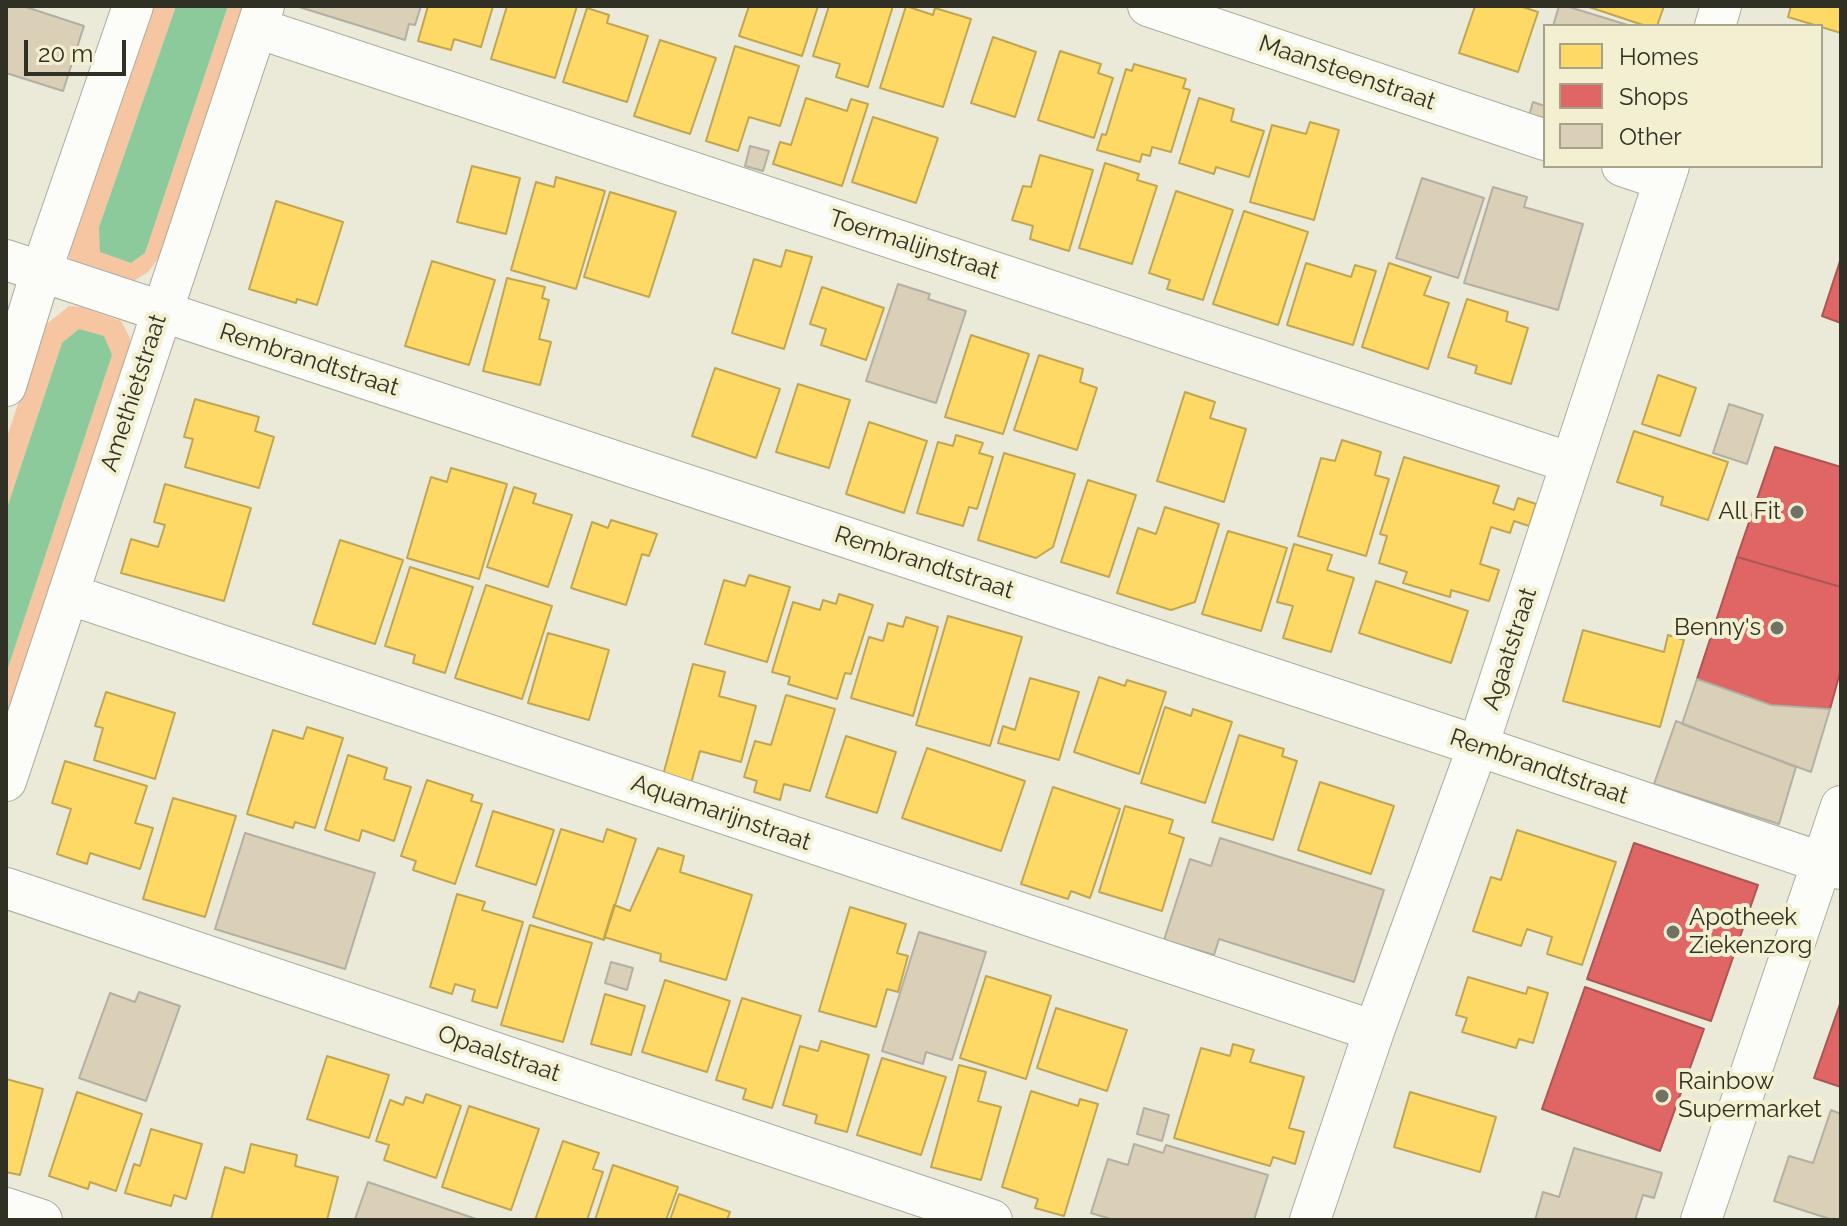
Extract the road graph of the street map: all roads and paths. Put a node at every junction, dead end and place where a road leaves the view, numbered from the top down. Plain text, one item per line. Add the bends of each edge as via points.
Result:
1 (133, 6) edge
2 (1148, 6) edge
3 (261, 17) edge
4 (1543, 139) edge
5 (1635, 168) edge
6 (1666, 173) edge
7 (24, 266) edge
8 (161, 311) junction
9 (6, 386) edge
10 (1571, 463) junction
11 (68, 594) junction
12 (1478, 746) junction
13 (6, 781) edge
14 (1841, 806) edge
15 (1832, 866) edge
16 (6, 888) edge
17 (1374, 1031) junction
18 (6, 1208) edge
19 (42, 1220) edge
20 (992, 1220) edge
21 (1310, 1220) edge
22 (1701, 1220) edge

1 - 7 street
2 - 4 street, Maansteenstraat
3 - 8 street, Amethietstraat
3 - 10 street, Toermalijnstraat
5 - 6 street
6 - 10 street, Agaatstraat
7 - 8 street, Rembrandtstraat
7 - 9 street
8 - 11 street, Amethietstraat
8 - 12 street, Rembrandtstraat
10 - 12 street, Agaatstraat
11 - 13 street, Amethietstraat
11 - 17 street, Aquamarijnstraat
12 - 15 street, Rembrandtstraat
12 - 17 street, Agaatstraat
14 - 15 street
15 - 22 street
16 - 20 street, Opaalstraat
17 - 21 street, Agaatstraat
18 - 19 street

